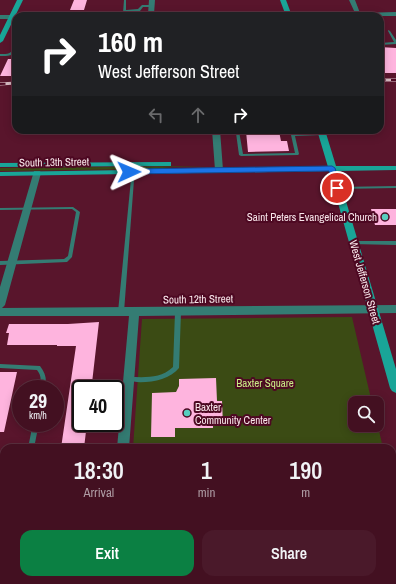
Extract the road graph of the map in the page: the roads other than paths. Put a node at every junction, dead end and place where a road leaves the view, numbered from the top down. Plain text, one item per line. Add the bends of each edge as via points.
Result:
1 (20, 0) edge
2 (125, 0) edge
3 (283, 0) edge
4 (352, 0) edge
5 (152, 3) edge
6 (16, 12) edge
7 (124, 12) edge
8 (129, 12) edge
9 (288, 12) edge
10 (359, 12) edge
11 (384, 14) edge
12 (396, 14) edge
13 (0, 17) edge
14 (12, 17) edge
15 (12, 20) edge
16 (388, 31) dead end
17 (0, 41) edge
18 (384, 44) edge
19 (12, 53) edge
20 (0, 55) edge
21 (216, 134) edge
22 (238, 134) edge
23 (302, 134) edge
24 (322, 134) edge
25 (396, 162) edge
26 (0, 165) edge
27 (331, 165) junction
28 (219, 167) junction
29 (396, 168) edge
30 (37, 173) junction
31 (0, 174) edge
32 (132, 180) dead end
33 (337, 188) junction
34 (396, 188) edge
35 (0, 209) edge
36 (26, 209) junction
37 (354, 243) junction
38 (396, 243) edge
39 (11, 262) junction
40 (0, 263) edge
41 (0, 305) edge
42 (396, 308) edge
43 (373, 309) junction
44 (0, 312) edge
45 (121, 312) junction
46 (134, 312) junction
47 (178, 312) junction
48 (0, 366) edge
49 (128, 379) junction
50 (44, 380) edge
51 (396, 388) edge
52 (34, 432) edge
53 (32, 444) edge
54 (123, 444) edge

1 - 6 street
2 - 7 lane
3 - 9 street
4 - 10 street
5 - 8 lane
11 - 12 street
13 - 14 street
15 - 17 street
16 - 18 lane via 396,44
19 - 20 lane
21 - 28 street
22 - 23 lane via 241,155 296,154 293,135
24 - 27 street, West Jefferson Street
25 - 27 street, South 13th Street
26 - 28 street, South 13th Street
27 - 28 street, South 13th Street
27 - 29 street, South 13th Street
27 - 33 street, West Jefferson Street
28 - 30 street, South 13th Street
30 - 31 street, South 13th Street
30 - 36 street
32 - 45 lane
33 - 34 lane
33 - 37 street, West Jefferson Street
35 - 36 lane
36 - 39 street
36 - 39 lane via 73,208 78,212 70,257 65,261
37 - 38 lane
37 - 43 street, West Jefferson Street
39 - 40 lane
39 - 41 street
42 - 43 street, South 12th Street
43 - 47 street, South 12th Street
43 - 51 street, West Jefferson Street
44 - 45 street, South 12th Street
45 - 46 street, South 12th Street
46 - 47 street, South 12th Street
46 - 49 street
47 - 49 lane via 176,368 160,378
48 - 50 lane via 38,368 43,372
49 - 54 street
52 - 53 lane

